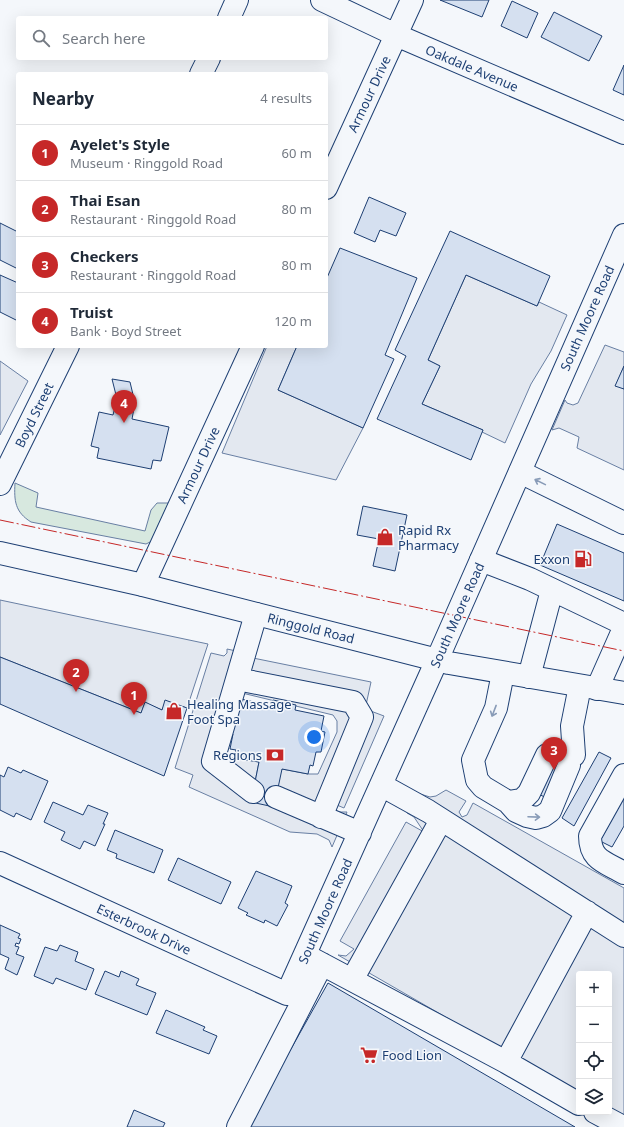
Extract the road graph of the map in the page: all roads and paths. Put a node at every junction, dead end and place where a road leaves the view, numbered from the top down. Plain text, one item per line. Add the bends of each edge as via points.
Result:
1 (237, 0) edge
2 (322, 0) edge
3 (412, 0) edge
4 (230, 16) edge
5 (396, 35) junction
6 (208, 60) edge
7 (202, 72) edge
8 (624, 133) edge
9 (328, 184) edge
10 (624, 235) edge
11 (67, 348) edge
12 (252, 348) edge
13 (520, 472) junction
14 (0, 484) edge
15 (624, 523) edge
16 (0, 553) edge
17 (481, 560) junction
18 (143, 585) junction
19 (552, 590) junction
20 (256, 614) junction
21 (624, 624) edge
22 (624, 628) edge
23 (437, 660) junction
24 (503, 673) junction
25 (529, 677) junction
26 (237, 679) junction
27 (588, 687) junction
28 (624, 693) edge
29 (572, 726) junction
30 (624, 775) edge
31 (381, 785) junction
32 (253, 792) dead end
33 (276, 797) dead end
34 (508, 802) junction
35 (321, 817) junction
36 (442, 820) junction
37 (360, 833) junction
38 (0, 863) edge
39 (624, 873) edge
40 (587, 912) junction
41 (624, 936) edge
42 (314, 959) junction
43 (352, 980) junction
44 (287, 994) joint
45 (506, 1062) junction
46 (576, 1102) edge
47 (601, 1115) edge
48 (238, 1127) edge
49 (623, 1127) edge

1 - 4 street
2 - 5 street, Oakdale Avenue
3 - 5 street, Armour Drive
5 - 8 street, Oakdale Avenue
5 - 9 street, Armour Drive
6 - 7 street
10 - 13 street, South Moore Road
11 - 14 street, Boyd Street
12 - 18 street, Armour Drive
15 -> 13 street
13 - 17 street, South Moore Road
16 - 18 street, Ringgold Road
17 - 19 street
17 - 23 street, South Moore Road
18 - 20 street, Ringgold Road
19 - 21 street
19 - 25 street
20 - 23 street, Ringgold Road
20 - 26 street
22 - 27 street
23 - 24 street, Ringgold Road
23 - 31 street, South Moore Road
24 - 25 street, Ringgold Road
24 -> 34 street via 496,708 473,760 477,780 483,787
25 - 27 street, Ringgold Road
26 - 32 street via 213,761
26 - 35 street via 353,702 362,717
27 - 28 street, Ringgold Road
27 - 29 street
29 - 34 street via 549,750 529,793 522,800
34 -> 29 street via 516,811 527,816 543,816 550,811 572,760
30 - 39 street via 590,836 590,847 596,857
31 - 36 street
31 - 37 street, South Moore Road
33 - 35 street
35 - 37 street
36 - 40 street
36 - 43 street
37 - 42 street, South Moore Road
38 - 44 street, Esterbrook Drive
40 - 41 street
40 - 45 street
42 - 43 street
42 - 44 street, South Moore Road
42 - 48 street
43 - 45 street
45 - 46 street
47 - 49 street

